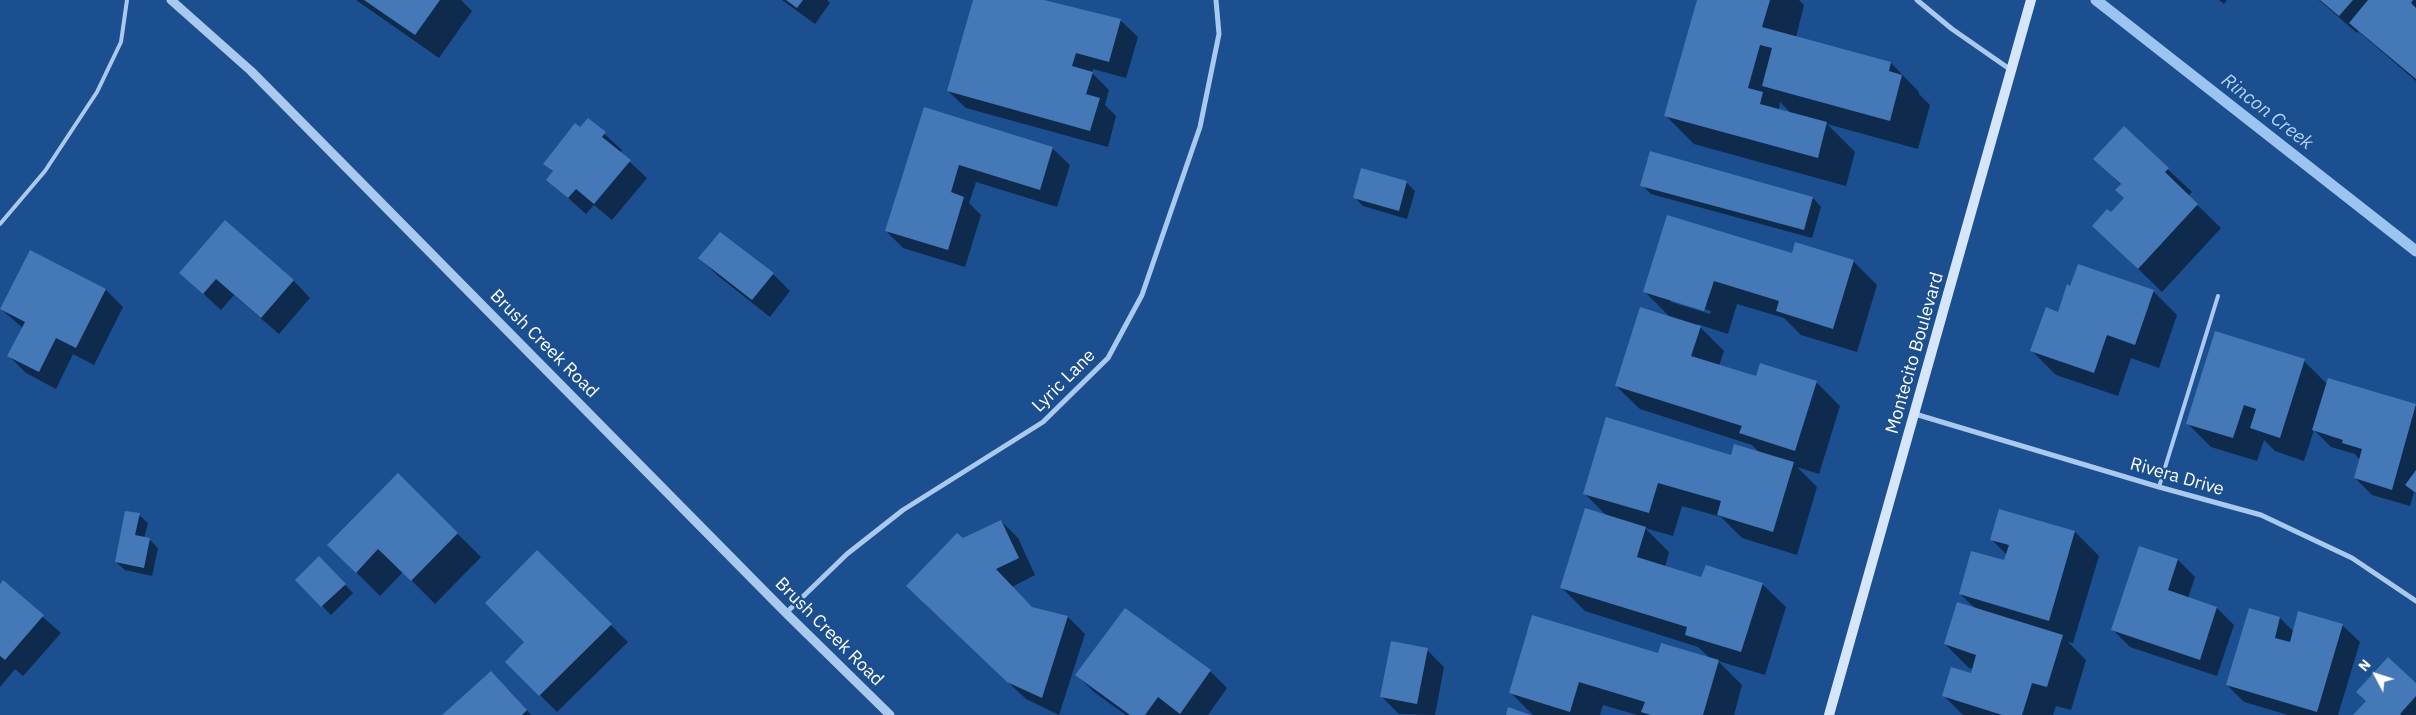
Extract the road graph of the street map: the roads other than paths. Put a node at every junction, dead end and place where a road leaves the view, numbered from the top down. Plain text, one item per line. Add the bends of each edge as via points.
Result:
1 (127, 0) edge
2 (171, 0) edge
3 (1216, 0) edge
4 (1917, 0) edge
5 (2031, 1) edge
6 (2012, 71) junction
7 (0, 224) edge
8 (2218, 296) dead end
9 (1916, 414) junction
10 (2159, 487) junction
11 (2416, 601) edge
12 (786, 613) junction
13 (890, 715) edge
14 (1829, 715) edge

1 - 7 lane via 121,42 97,92 45,171
2 - 12 street, Brush Creek Road via 251,70
3 - 12 street, Lyric Lane via 1219,34 1200,127 1142,295 1108,358 1043,422 902,510 847,554
4 - 6 street
5 - 6 main road, Montecito Boulevard
6 - 9 main road, Montecito Boulevard
8 - 10 lane
9 - 10 street, Rivera Drive
9 - 14 main road, Montecito Boulevard
10 - 11 street, Rivera Drive via 2261,515 2352,558
12 - 13 street, Brush Creek Road

